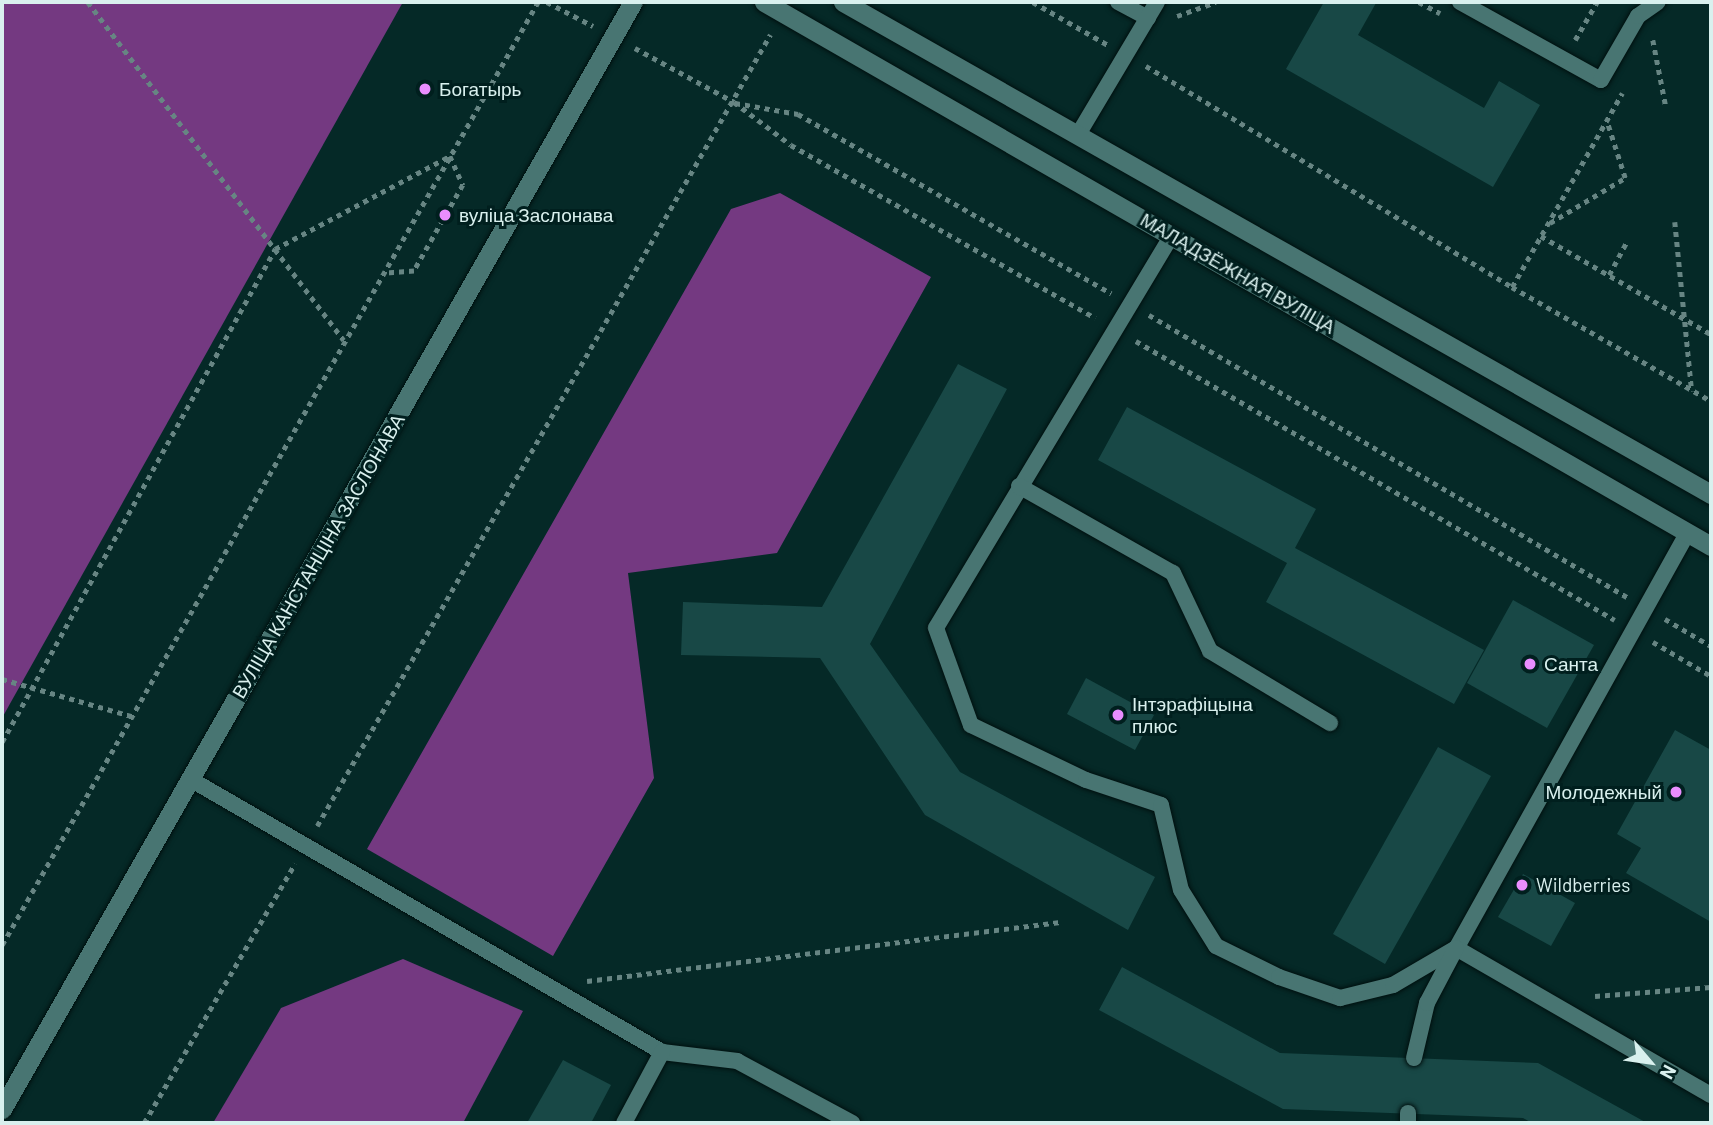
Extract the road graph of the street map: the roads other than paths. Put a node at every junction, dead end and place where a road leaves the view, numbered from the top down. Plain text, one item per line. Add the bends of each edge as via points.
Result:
1 (633, 2) edge
2 (764, 2) edge
3 (843, 2) edge
4 (1118, 2) edge
5 (1157, 2) edge
6 (1460, 2) edge
7 (1658, 2) edge
8 (1148, 18) junction
9 (1079, 133) junction
10 (1172, 234) junction
11 (1019, 486) junction
12 (1711, 494) edge
13 (1688, 532) junction
14 (1711, 545) edge
15 (1330, 723) dead end
16 (190, 779) junction
17 (1456, 948) junction
18 (662, 1052) junction
19 (1414, 1058) dead end
20 (1711, 1095) edge
21 (2, 1109) edge
22 (624, 1123) edge
23 (852, 1123) edge

1 - 16 main road, ВУЛІЦА КАНСТАНЦІНА ЗАСЛОНАВА
2 - 10 main road, МАЛАДЗЁЖНАЯ ВУЛІЦА
3 - 9 main road
4 - 8 lane
5 - 8 lane
6 - 7 lane via 1601,80 1637,16
8 - 9 lane
9 - 12 main road
10 - 11 lane
10 - 13 main road, МАЛАДЗЁЖНАЯ ВУЛІЦА
11 - 15 lane via 1173,573 1210,651
11 - 17 lane via 936,628 971,725 1086,780 1161,805 1181,890 1216,946 1279,977 1340,998 1393,985
13 - 14 main road, МАЛАДЗЁЖНАЯ ВУЛІЦА
13 - 17 lane
16 - 18 lane
16 - 21 main road, ВУЛІЦА КАНСТАНЦІНА ЗАСЛОНАВА
17 - 19 lane via 1427,1003
17 - 20 lane
18 - 22 lane
18 - 23 lane via 737,1060

